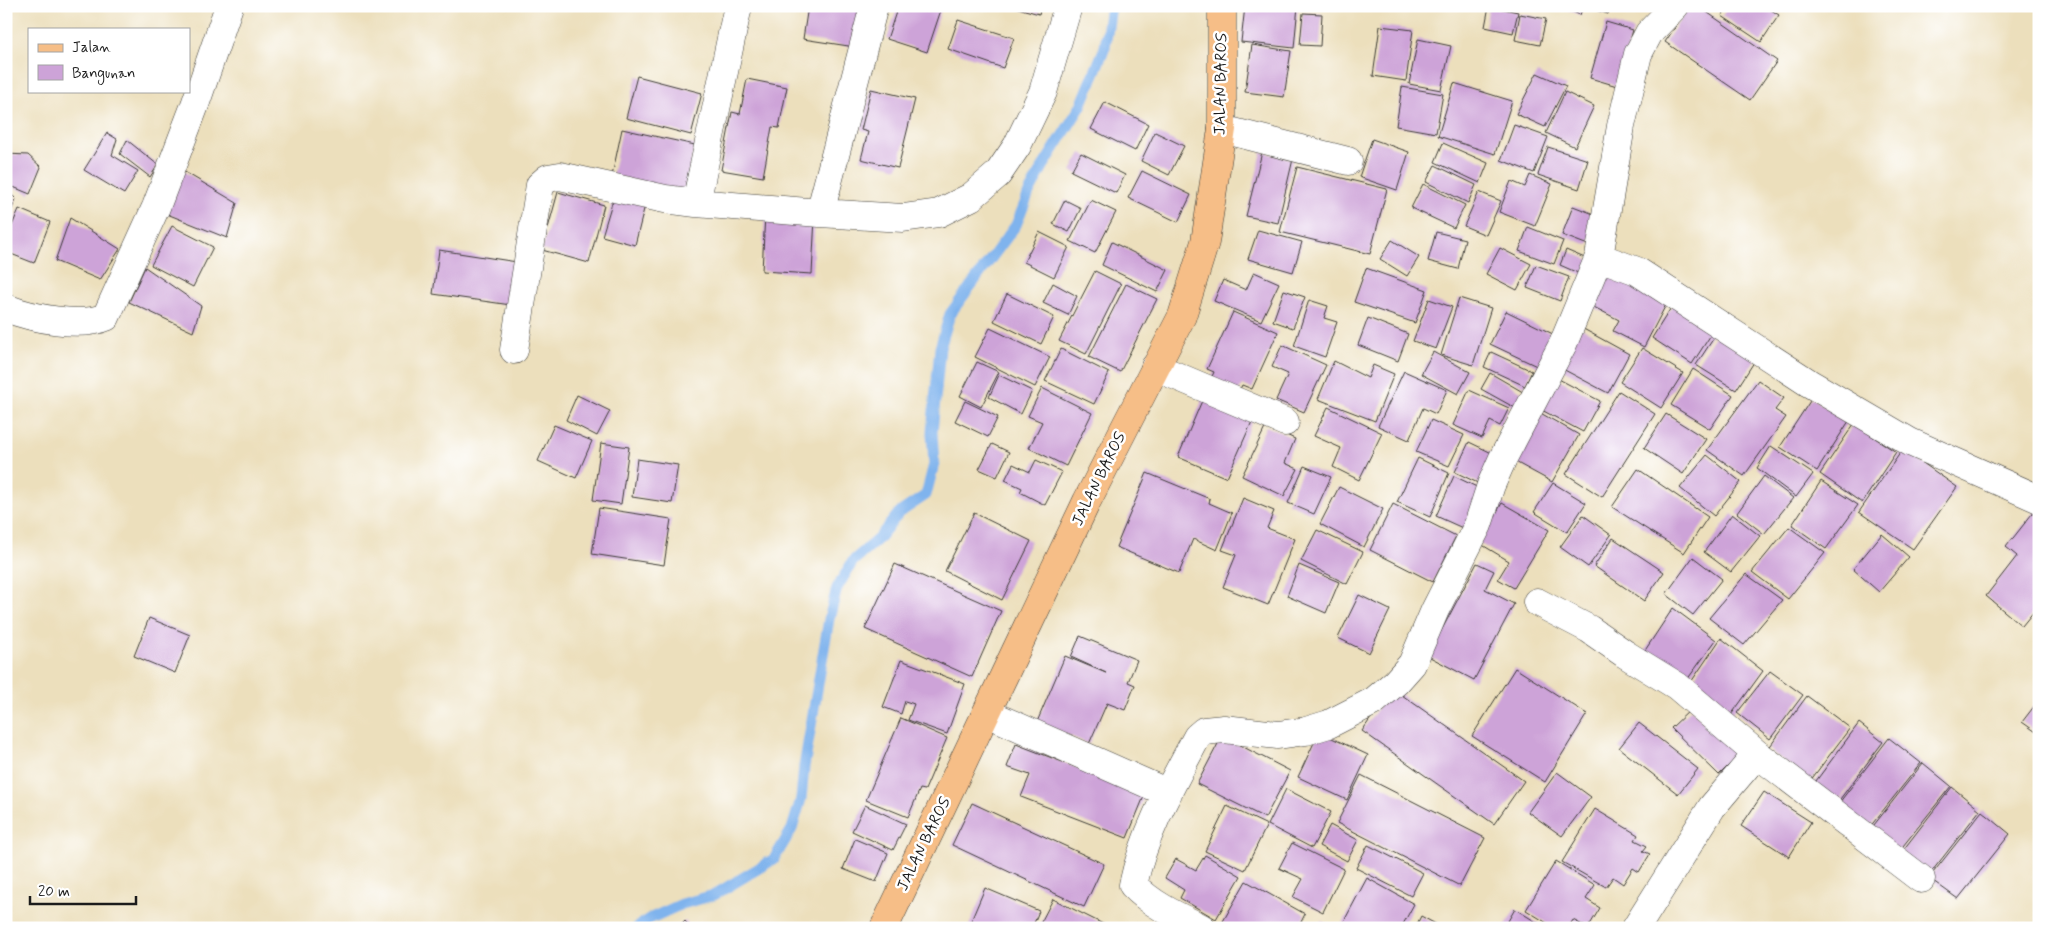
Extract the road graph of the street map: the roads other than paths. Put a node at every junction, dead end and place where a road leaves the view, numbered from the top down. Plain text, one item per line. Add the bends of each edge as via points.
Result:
1 (228, 6) edge
2 (738, 6) edge
3 (874, 6) edge
4 (1068, 6) edge
5 (1222, 6) edge
6 (1676, 6) edge
7 (1222, 129) junction
8 (1348, 161) dead end
9 (696, 202) junction
10 (820, 213) junction
11 (1599, 257) junction
12 (6, 308) edge
13 (514, 350) dead end
14 (1155, 366) junction
15 (1284, 422) dead end
16 (2039, 499) edge
17 (1537, 602) dead end
18 (987, 713) junction
19 (1757, 754) junction
20 (1168, 793) junction
21 (1921, 879) dead end
22 (884, 928) edge
23 (1202, 928) edge
24 (1636, 928) edge

1 - 12 street via 156,207 106,318 95,322 66,320 23,314
2 - 9 street
3 - 10 street
4 - 10 street via 1043,92 1017,146 998,174 985,186 939,213 902,218
5 - 7 main road, JALAN BAROS
6 - 11 street via 1648,33 1638,54 1621,126
7 - 8 street
7 - 14 main road, JALAN BAROS via 1205,242 1182,316
9 - 10 street
9 - 13 street via 665,199 560,176 548,178 540,185
11 - 16 street via 1637,271 1809,383 1910,442
11 - 20 street via 1563,344 1503,458 1478,525 1412,664 1374,701 1329,724 1278,735 1224,729 1204,731 1197,737
14 - 15 street
14 - 18 main road, JALAN BAROS via 1087,500
17 - 19 street via 1589,629 1677,686
18 - 20 street
18 - 22 main road, JALAN BAROS
19 - 21 street
19 - 24 street via 1712,806
20 - 23 street via 1138,863 1133,885 1169,912

